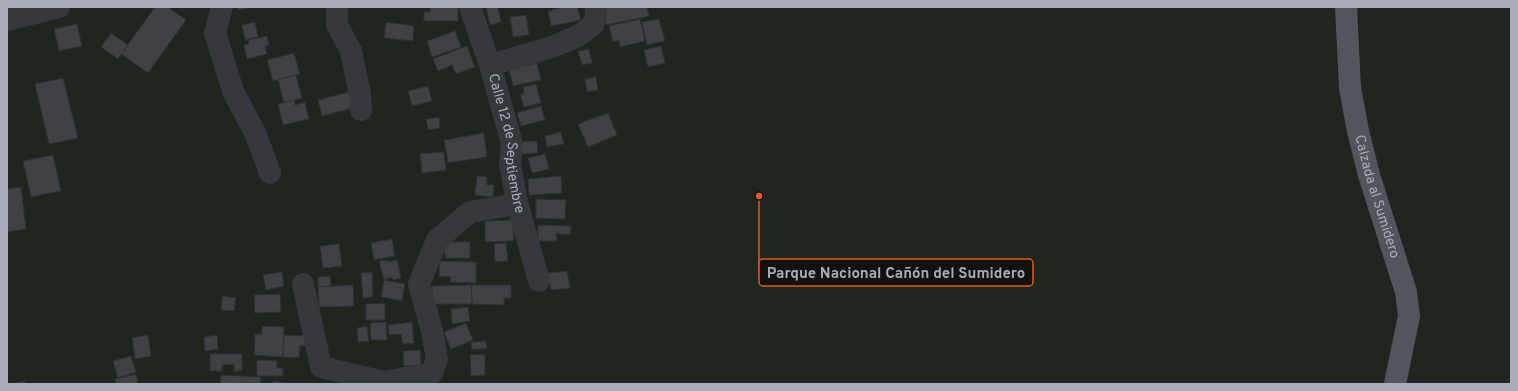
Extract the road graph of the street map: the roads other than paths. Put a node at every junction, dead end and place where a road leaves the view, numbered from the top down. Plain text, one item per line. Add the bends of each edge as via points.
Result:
1 (59, 7) edge
2 (222, 7) edge
3 (337, 7) edge
4 (470, 7) edge
5 (596, 7) edge
6 (1346, 7) edge
7 (7, 20) edge
8 (490, 65) junction
9 (361, 110) dead end
10 (270, 173) dead end
11 (516, 202) junction
12 (539, 281) dead end
13 (303, 284) dead end
14 (378, 382) edge
15 (1395, 384) edge

1 - 7 street
2 - 10 street via 215,34 234,91 256,135
3 - 9 street via 337,25 351,51
4 - 8 street, Calle 12 de Septiembre
5 - 8 street via 593,25 578,36 552,47
6 - 15 main road, Calzada al Sumidero via 1350,88 1358,131 1406,292 1409,316
8 - 11 street, Calle 12 de Septiembre via 512,144 510,163
11 - 12 street, Calle 12 de Septiembre
11 - 14 street via 470,212 437,240 419,284 437,359 432,373
13 - 14 street via 321,367

